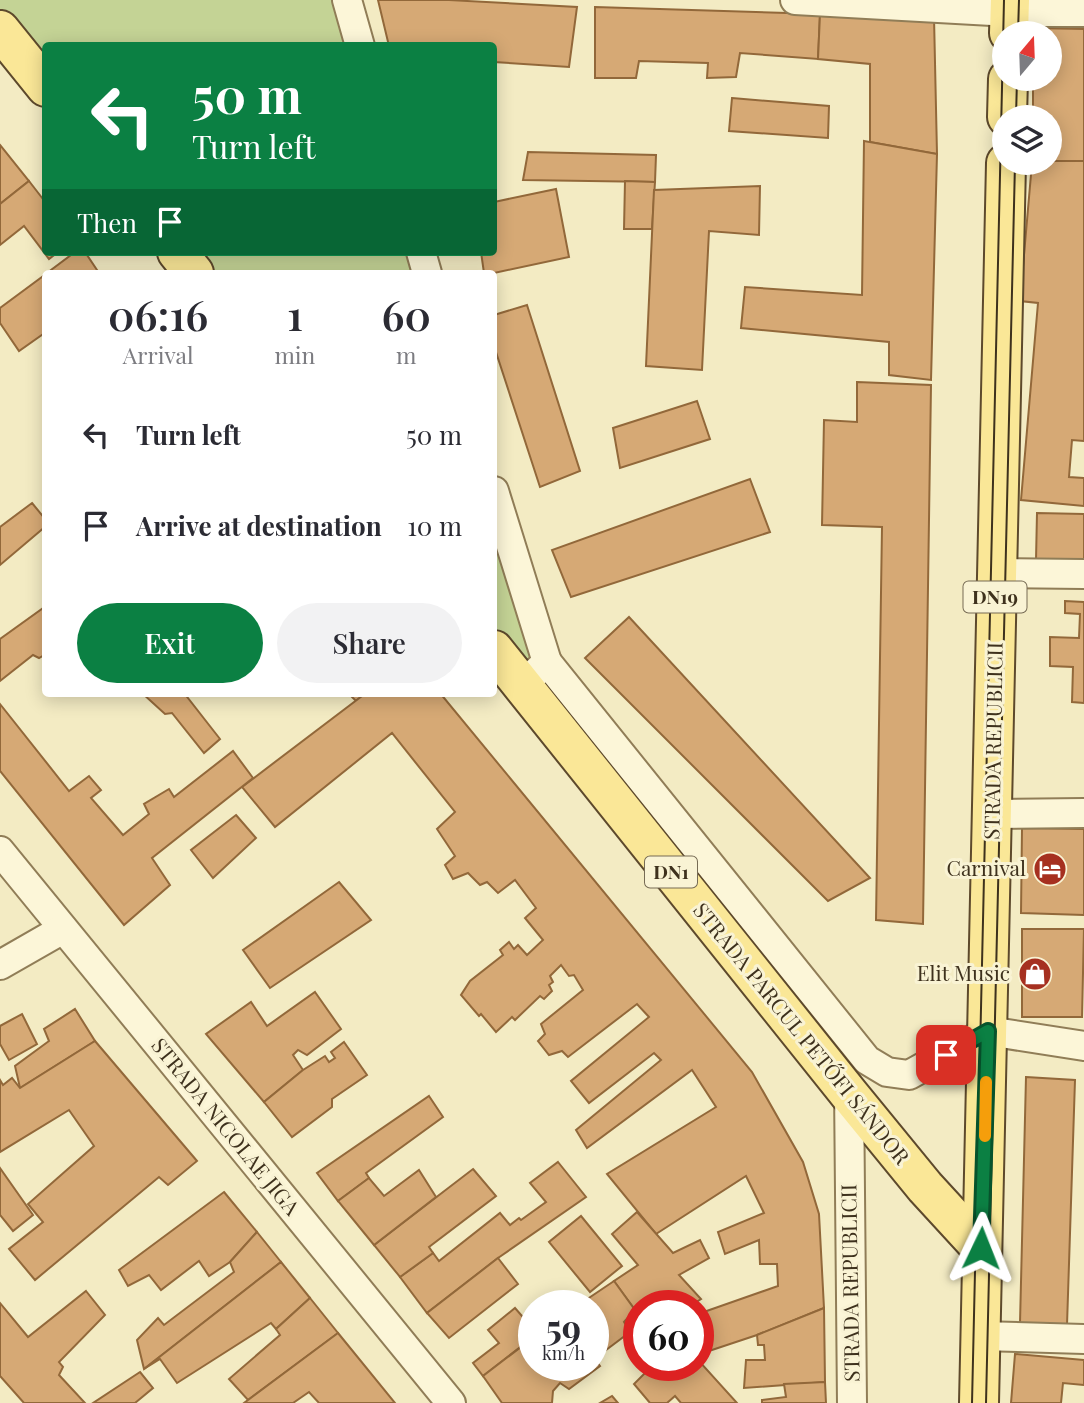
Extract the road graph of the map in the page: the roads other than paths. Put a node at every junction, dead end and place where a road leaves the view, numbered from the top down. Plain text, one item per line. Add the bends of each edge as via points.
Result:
1 (346, 0) edge
2 (795, 0) edge
3 (1084, 12) edge
4 (1010, 15) edge
5 (0, 30) edge
6 (359, 42) edge
7 (42, 82) edge
8 (1006, 175) edge
9 (180, 256) edge
10 (192, 270) edge
11 (497, 505) edge
12 (996, 573) junction
13 (1084, 574) edge
14 (497, 652) edge
15 (534, 673) junction
16 (1084, 813) edge
17 (993, 814) junction
18 (0, 851) edge
19 (63, 929) junction
20 (0, 965) edge
21 (988, 1031) junction
22 (849, 1038) junction
23 (1084, 1046) edge
24 (849, 1094) junction
25 (981, 1248) junction
26 (980, 1336) junction
27 (1084, 1339) edge
28 (451, 1403) edge
29 (852, 1403) edge
30 (979, 1403) edge

1 - 6 street
2 - 4 street
3 - 4 street
5 - 7 main road
8 - 12 main road, STRADA REPUBLICII / DN19
9 - 10 main road
11 - 15 street, STRADA PARCUL PETŐFI SÁNDOR
12 - 13 street
12 - 17 main road, STRADA REPUBLICII / DN19
14 - 15 main road, STRADA PARCUL PETŐFI SÁNDOR / DN1
15 - 22 street, STRADA PARCUL PETŐFI SÁNDOR
15 - 24 main road, STRADA PARCUL PETŐFI SÁNDOR / DN1
16 - 17 street
17 - 21 main road, STRADA REPUBLICII / DN19
18 - 19 street, STRADA NICOLAE JIGA
19 - 20 street
19 - 28 street, STRADA NICOLAE JIGA
21 - 22 street, STRADA PARCUL PETŐFI SÁNDOR via 909,1075 887,1072 867,1060
21 - 23 street
21 - 25 main road, STRADA REPUBLICII / DN19
22 - 24 street, STRADA REPUBLICII
24 - 25 main road, STRADA PARCUL PETŐFI SÁNDOR / DN1
24 - 29 street, STRADA REPUBLICII
25 - 26 main road, STRADA REPUBLICII
26 - 27 street
26 - 30 main road, STRADA REPUBLICII

